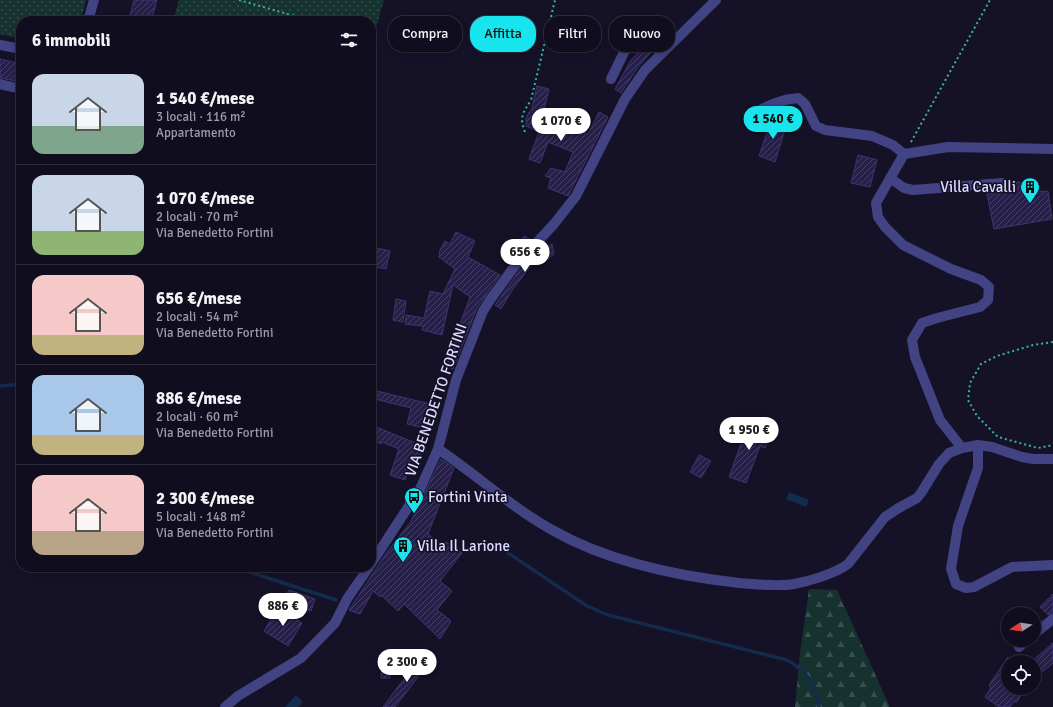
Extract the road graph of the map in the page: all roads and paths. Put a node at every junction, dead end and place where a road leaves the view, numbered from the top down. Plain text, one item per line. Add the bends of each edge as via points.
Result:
1 (94, 0) edge
2 (239, 0) edge
3 (555, 0) edge
4 (716, 0) edge
5 (990, 0) edge
6 (89, 16) edge
7 (295, 16) edge
8 (675, 39) edge
9 (0, 45) edge
10 (16, 48) edge
11 (624, 52) edge
12 (662, 52) edge
13 (611, 79) dead end
14 (0, 84) edge
15 (16, 88) edge
16 (756, 112) dead end
17 (525, 132) dead end
18 (1053, 149) edge
19 (904, 154) junction
20 (890, 178) junction
21 (1003, 183) dead end
22 (1053, 342) edge
23 (978, 445) junction
24 (1053, 445) edge
25 (962, 448) junction
26 (438, 449) junction
27 (1053, 459) edge
28 (376, 556) edge
29 (1053, 565) edge
30 (366, 572) edge
31 (1053, 619) edge
32 (1041, 628) edge
33 (225, 707) edge

1 - 6 street
2 - 7 path
3 - 17 path via 531,100 522,114
4 - 8 street, VIA BENEDETTO FORTINI
5 - 19 path
9 - 10 street
11 - 13 street
12 - 26 street, VIA BENEDETTO FORTINI via 624,99 576,196 514,267 483,311 456,380
14 - 15 street
16 - 19 street via 786,99 798,98 805,104 816,126 824,130 872,136 893,145
18 - 19 street via 948,147
19 - 20 street
20 - 21 street via 904,188 913,190
20 - 25 street via 876,203 878,217 885,227 903,245 951,269 981,280 989,287 988,300 980,307 922,323 912,340 915,357 940,420
22 - 24 path via 1026,347 981,364 970,383 968,400 977,416 998,437 1038,448
23 - 25 street
23 - 27 street via 1022,457
23 - 29 street via 978,468 958,526 951,569 956,584 966,588 974,587 1012,567
25 - 26 street via 949,453 939,464 917,498 885,517 848,564 839,570 793,584 766,585 674,573 610,556 577,543 532,518
26 - 28 street, VIA BENEDETTO FORTINI via 420,489
30 - 33 street via 347,599 335,623 301,658 238,696
31 - 32 street

